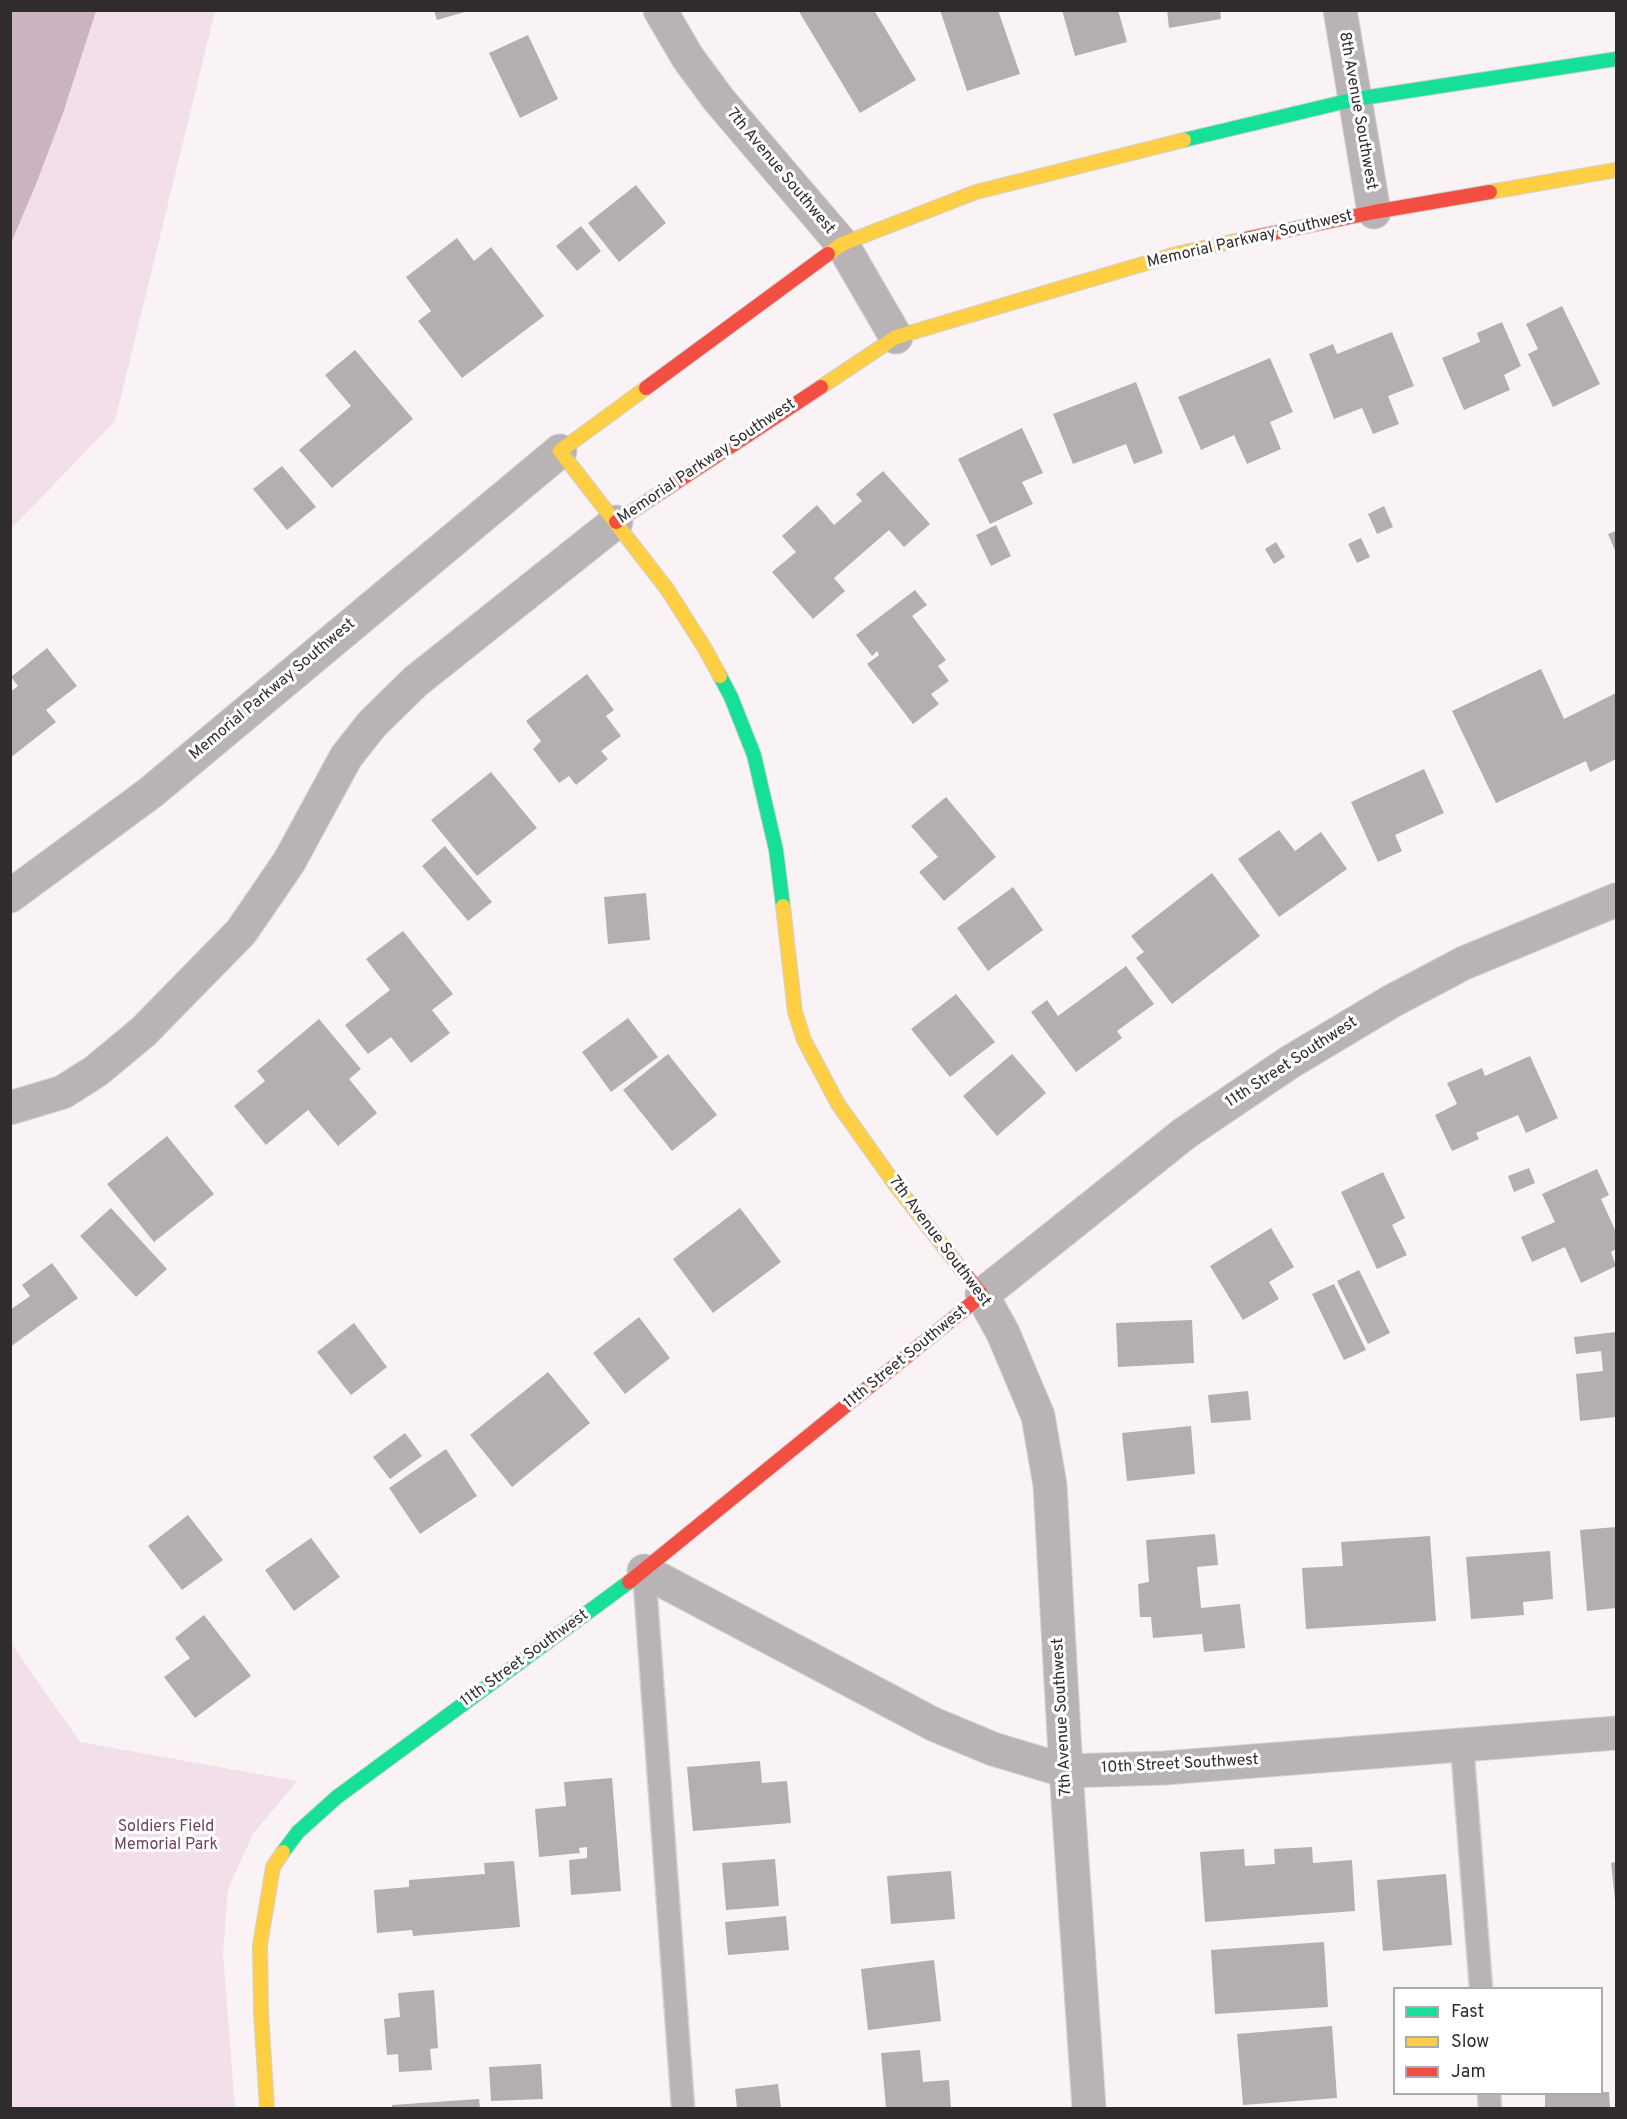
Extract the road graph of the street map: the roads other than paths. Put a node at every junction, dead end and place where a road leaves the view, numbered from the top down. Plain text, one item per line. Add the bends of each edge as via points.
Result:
1 (660, 10) edge
2 (1340, 10) edge
3 (1615, 64) edge
4 (1356, 99) junction
5 (1617, 170) edge
6 (1374, 212) junction
7 (842, 244) junction
8 (896, 337) junction
9 (560, 452) junction
10 (616, 522) junction
11 (10, 896) edge
12 (1615, 905) edge
13 (10, 1108) edge
14 (982, 1295) junction
15 (644, 1571) junction
16 (1617, 1733) edge
17 (1462, 1745) junction
18 (1066, 1771) junction
19 (1481, 1987) edge
20 (267, 2109) edge
21 (683, 2109) edge
22 (1089, 2109) edge

1 - 7 street, 7th Avenue Southwest via 719,100
2 - 4 street, 8th Avenue Southwest
3 - 4 street, Memorial Parkway Southwest
4 - 6 street, 8th Avenue Southwest
4 - 7 street, Memorial Parkway Southwest via 976,192
5 - 6 street, Memorial Parkway Southwest
6 - 8 street, Memorial Parkway Southwest via 1180,252
7 - 8 street, 7th Avenue Southwest
7 - 9 street, Memorial Parkway Southwest
8 - 10 street, Memorial Parkway Southwest
9 - 10 street, 7th Avenue Southwest
9 - 11 street, Memorial Parkway Southwest via 150,793
10 - 13 street, Memorial Parkway Southwest via 416,681 372,724 346,757 289,862 241,932 143,1032 63,1092
10 - 14 street, 7th Avenue Southwest via 667,589 704,647 731,697 754,755 776,850 795,1012 804,1040 838,1104
12 - 14 street, 11th Street Southwest via 1464,963 1290,1062 1185,1133
14 - 15 street, 11th Street Southwest
14 - 18 street, 7th Avenue Southwest via 1003,1333 1038,1416 1050,1485
15 - 18 street, 10th Street Southwest via 933,1724 993,1749
15 - 20 street, 11th Street Southwest via 337,1797 298,1832 273,1867 260,1945
15 - 21 lane
16 - 17 street, 10th Street Southwest
17 - 18 street, 10th Street Southwest via 1164,1768
17 - 19 lane
18 - 22 street, 7th Avenue Southwest

